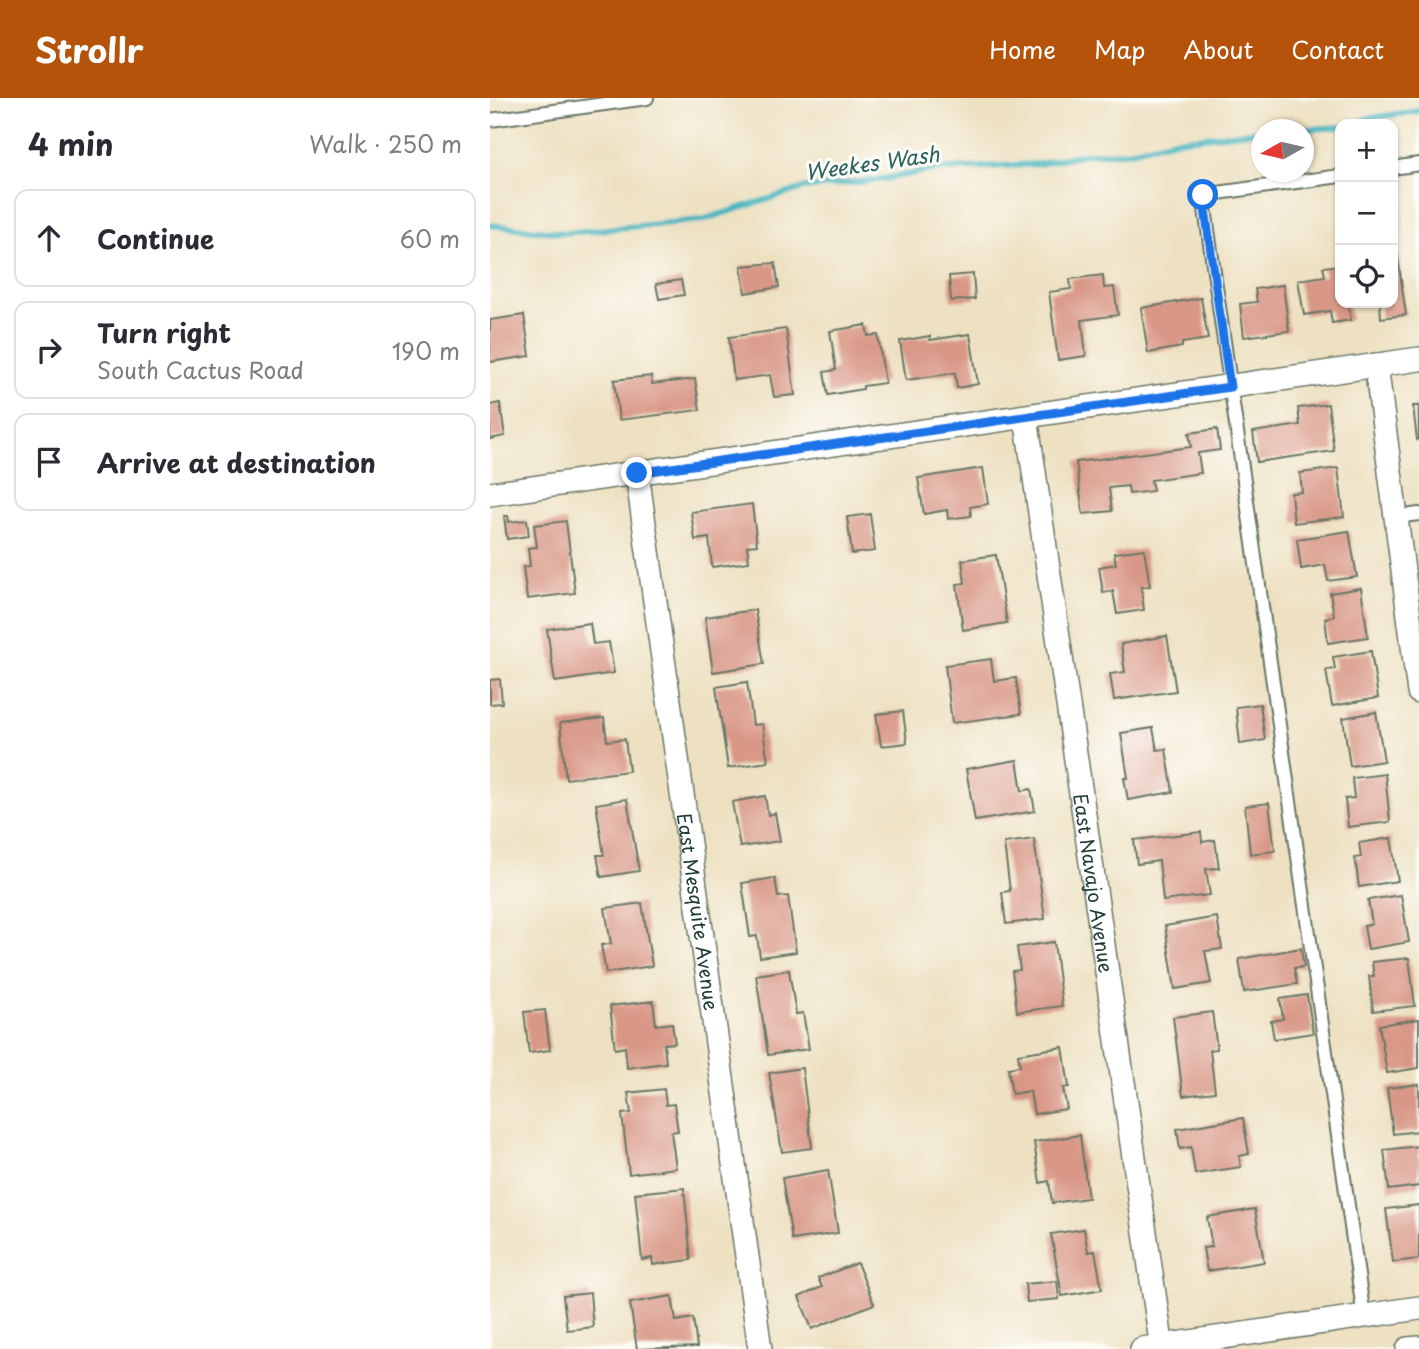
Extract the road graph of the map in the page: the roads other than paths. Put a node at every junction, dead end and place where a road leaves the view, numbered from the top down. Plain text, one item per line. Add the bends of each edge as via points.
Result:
1 (646, 98) edge
2 (490, 120) edge
3 (1419, 164) edge
4 (1398, 167) edge
5 (1335, 177) edge
6 (1419, 359) edge
7 (1376, 365) junction
8 (1230, 387) junction
9 (1026, 417) junction
10 (637, 473) junction
11 (490, 494) edge
12 (1419, 514) edge
13 (1396, 517) junction
14 (1418, 679) edge
15 (1419, 1308) edge
16 (1364, 1317) junction
17 (1155, 1348) edge
18 (1419, 1348) edge
19 (760, 1349) edge
20 (1408, 1349) edge

1 - 2 lane
3 - 4 lane
5 - 8 lane via 1203,195
6 - 7 street
7 - 8 street
7 - 13 street
8 - 9 street
8 - 16 lane
9 - 10 street
9 - 17 street, East Navajo Avenue
10 - 11 street
10 - 19 street, East Mesquite Avenue
12 - 13 lane
13 - 14 street
15 - 16 street
16 - 17 street
18 - 20 street

